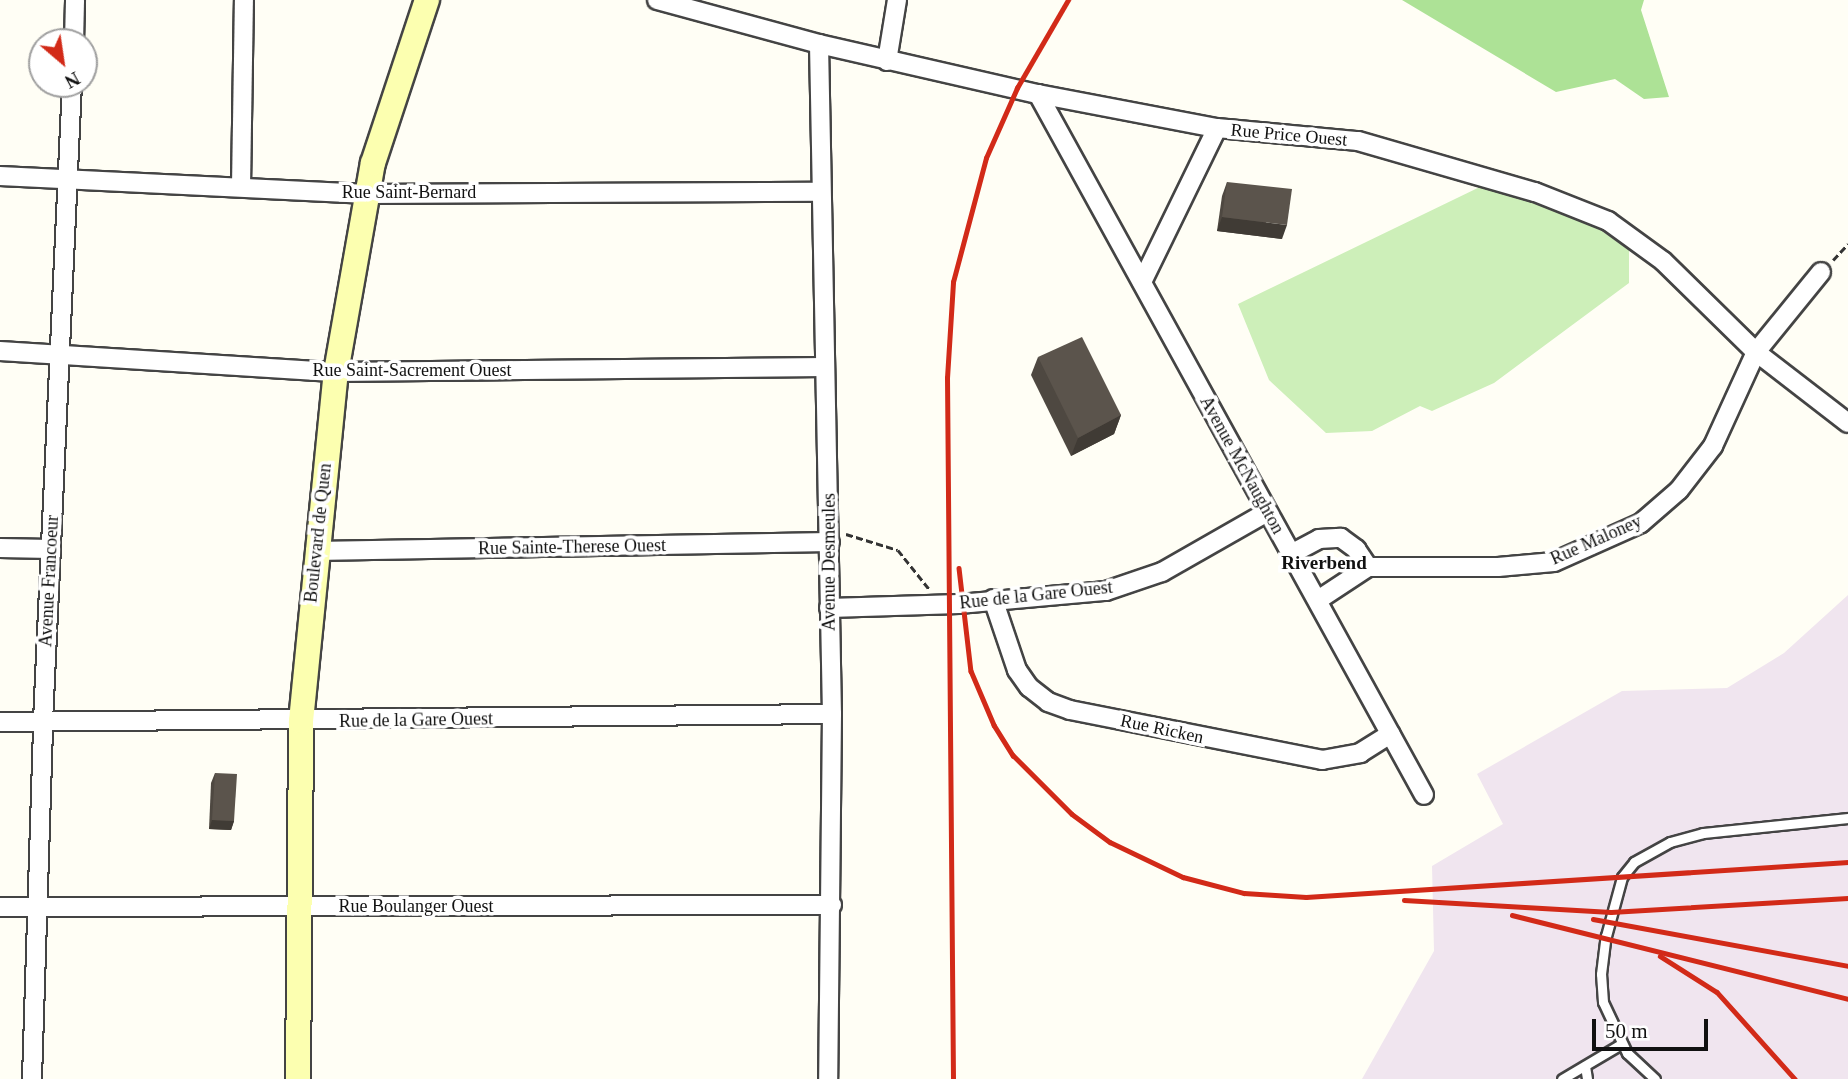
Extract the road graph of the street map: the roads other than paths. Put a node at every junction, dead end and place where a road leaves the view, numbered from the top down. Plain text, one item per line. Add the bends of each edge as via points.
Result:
1 (75, 0) edge
2 (244, 0) edge
3 (427, 0) edge
4 (657, 0) edge
5 (897, 0) edge
6 (74, 28) edge
7 (819, 44) junction
8 (887, 61) junction
9 (1038, 94) junction
10 (71, 98) edge
11 (1217, 128) junction
12 (0, 176) edge
13 (68, 179) junction
14 (241, 187) junction
15 (819, 192) junction
16 (368, 194) junction
17 (1821, 272) road end
18 (1142, 282) junction
19 (0, 351) edge
20 (1756, 352) junction
21 (60, 353) junction
22 (825, 367) junction
23 (336, 372) junction
24 (1848, 423) edge
25 (1267, 512) junction
26 (830, 536) junction
27 (0, 548) edge
28 (51, 549) junction
29 (315, 551) junction
30 (1291, 554) junction
31 (1368, 566) junction
32 (993, 599) junction
33 (1318, 600) junction
34 (829, 608) junction
35 (832, 714) junction
36 (301, 721) junction
37 (0, 722) edge
38 (43, 722) junction
39 (1391, 734) junction
40 (1424, 795) dead end
41 (1848, 818) edge
42 (832, 905) junction
43 (298, 906) junction
44 (0, 907) edge
45 (37, 907) junction
46 (1620, 1044) junction
47 (1586, 1066) junction
48 (32, 1079) edge
49 (298, 1079) edge
50 (828, 1079) edge
51 (1562, 1079) edge
52 (1587, 1079) edge
53 (1655, 1079) edge

1 - 6 street
2 - 14 street
3 - 16 street, Boulevard de Quen via 373,163
4 - 7 street, Rue Price Ouest
5 - 8 street
7 - 8 street, Rue Price Ouest
7 - 15 street, Avenue Desmeules
8 - 9 street, Rue Price Ouest
9 - 11 street, Rue Price Ouest
9 - 18 street, Avenue McNaughton
10 - 13 street, Avenue Francoeur
11 - 18 street
11 - 20 street, Rue Price Ouest via 1358,141 1535,191 1608,221 1663,261
12 - 13 street, Rue Saint-Bernard
13 - 14 street, Rue Saint-Bernard
13 - 21 street, Avenue Francoeur
14 - 16 street, Rue Saint-Bernard
15 - 16 street, Rue Saint-Bernard
15 - 22 street, Avenue Desmeules
16 - 23 street, Boulevard de Quen
17 - 20 street, Rue Maloney
18 - 25 street, Avenue McNaughton
19 - 21 street, Rue Saint-Sacrement Ouest
20 - 24 street, Rue Price Ouest
20 - 31 street, Rue Maloney via 1713,446 1679,490 1641,523 1554,562 1498,567
21 - 23 street, Rue Saint-Sacrement Ouest
21 - 28 street, Avenue Francoeur
22 - 23 street, Rue Saint-Sacrement Ouest
22 - 26 street, Avenue Desmeules
23 - 29 street, Boulevard de Quen
25 - 30 street, Avenue McNaughton
25 - 32 street, Rue de la Gare Ouest via 1161,572 1106,591
26 - 29 street, Rue Sainte-Therese Ouest
26 - 34 street, Avenue Desmeules
27 - 28 street
28 - 38 street, Avenue Francoeur
29 - 36 street, Boulevard de Quen
30 - 31 street via 1319,539 1341,538
30 - 33 street, Avenue McNaughton
31 - 33 street
32 - 34 street, Rue de la Gare Ouest
32 - 39 street, Rue Ricken via 1017,670 1048,702 1070,710 1322,760 1360,753
33 - 39 street, Avenue McNaughton
34 - 35 street, Avenue Desmeules
35 - 36 street, Rue de la Gare Ouest
35 - 42 street, Avenue Desmeules
36 - 38 street, Rue de la Gare Ouest
36 - 43 street, Boulevard de Quen
37 - 38 street, Rue de la Gare Ouest
38 - 45 street, Avenue Francoeur
39 - 40 street, Avenue McNaughton
41 - 46 lane via 1703,833 1670,842 1634,862 1622,877 1611,912 1601,974 1603,1002
42 - 43 street, Rue Boulanger Ouest
42 - 50 street, Avenue Desmeules
43 - 45 street, Rue Boulanger Ouest
43 - 49 street, Boulevard de Quen
44 - 45 street, Rue Boulanger Ouest
45 - 48 street, Avenue Francoeur
46 - 47 lane
46 - 53 lane
47 - 51 lane
47 - 52 lane

